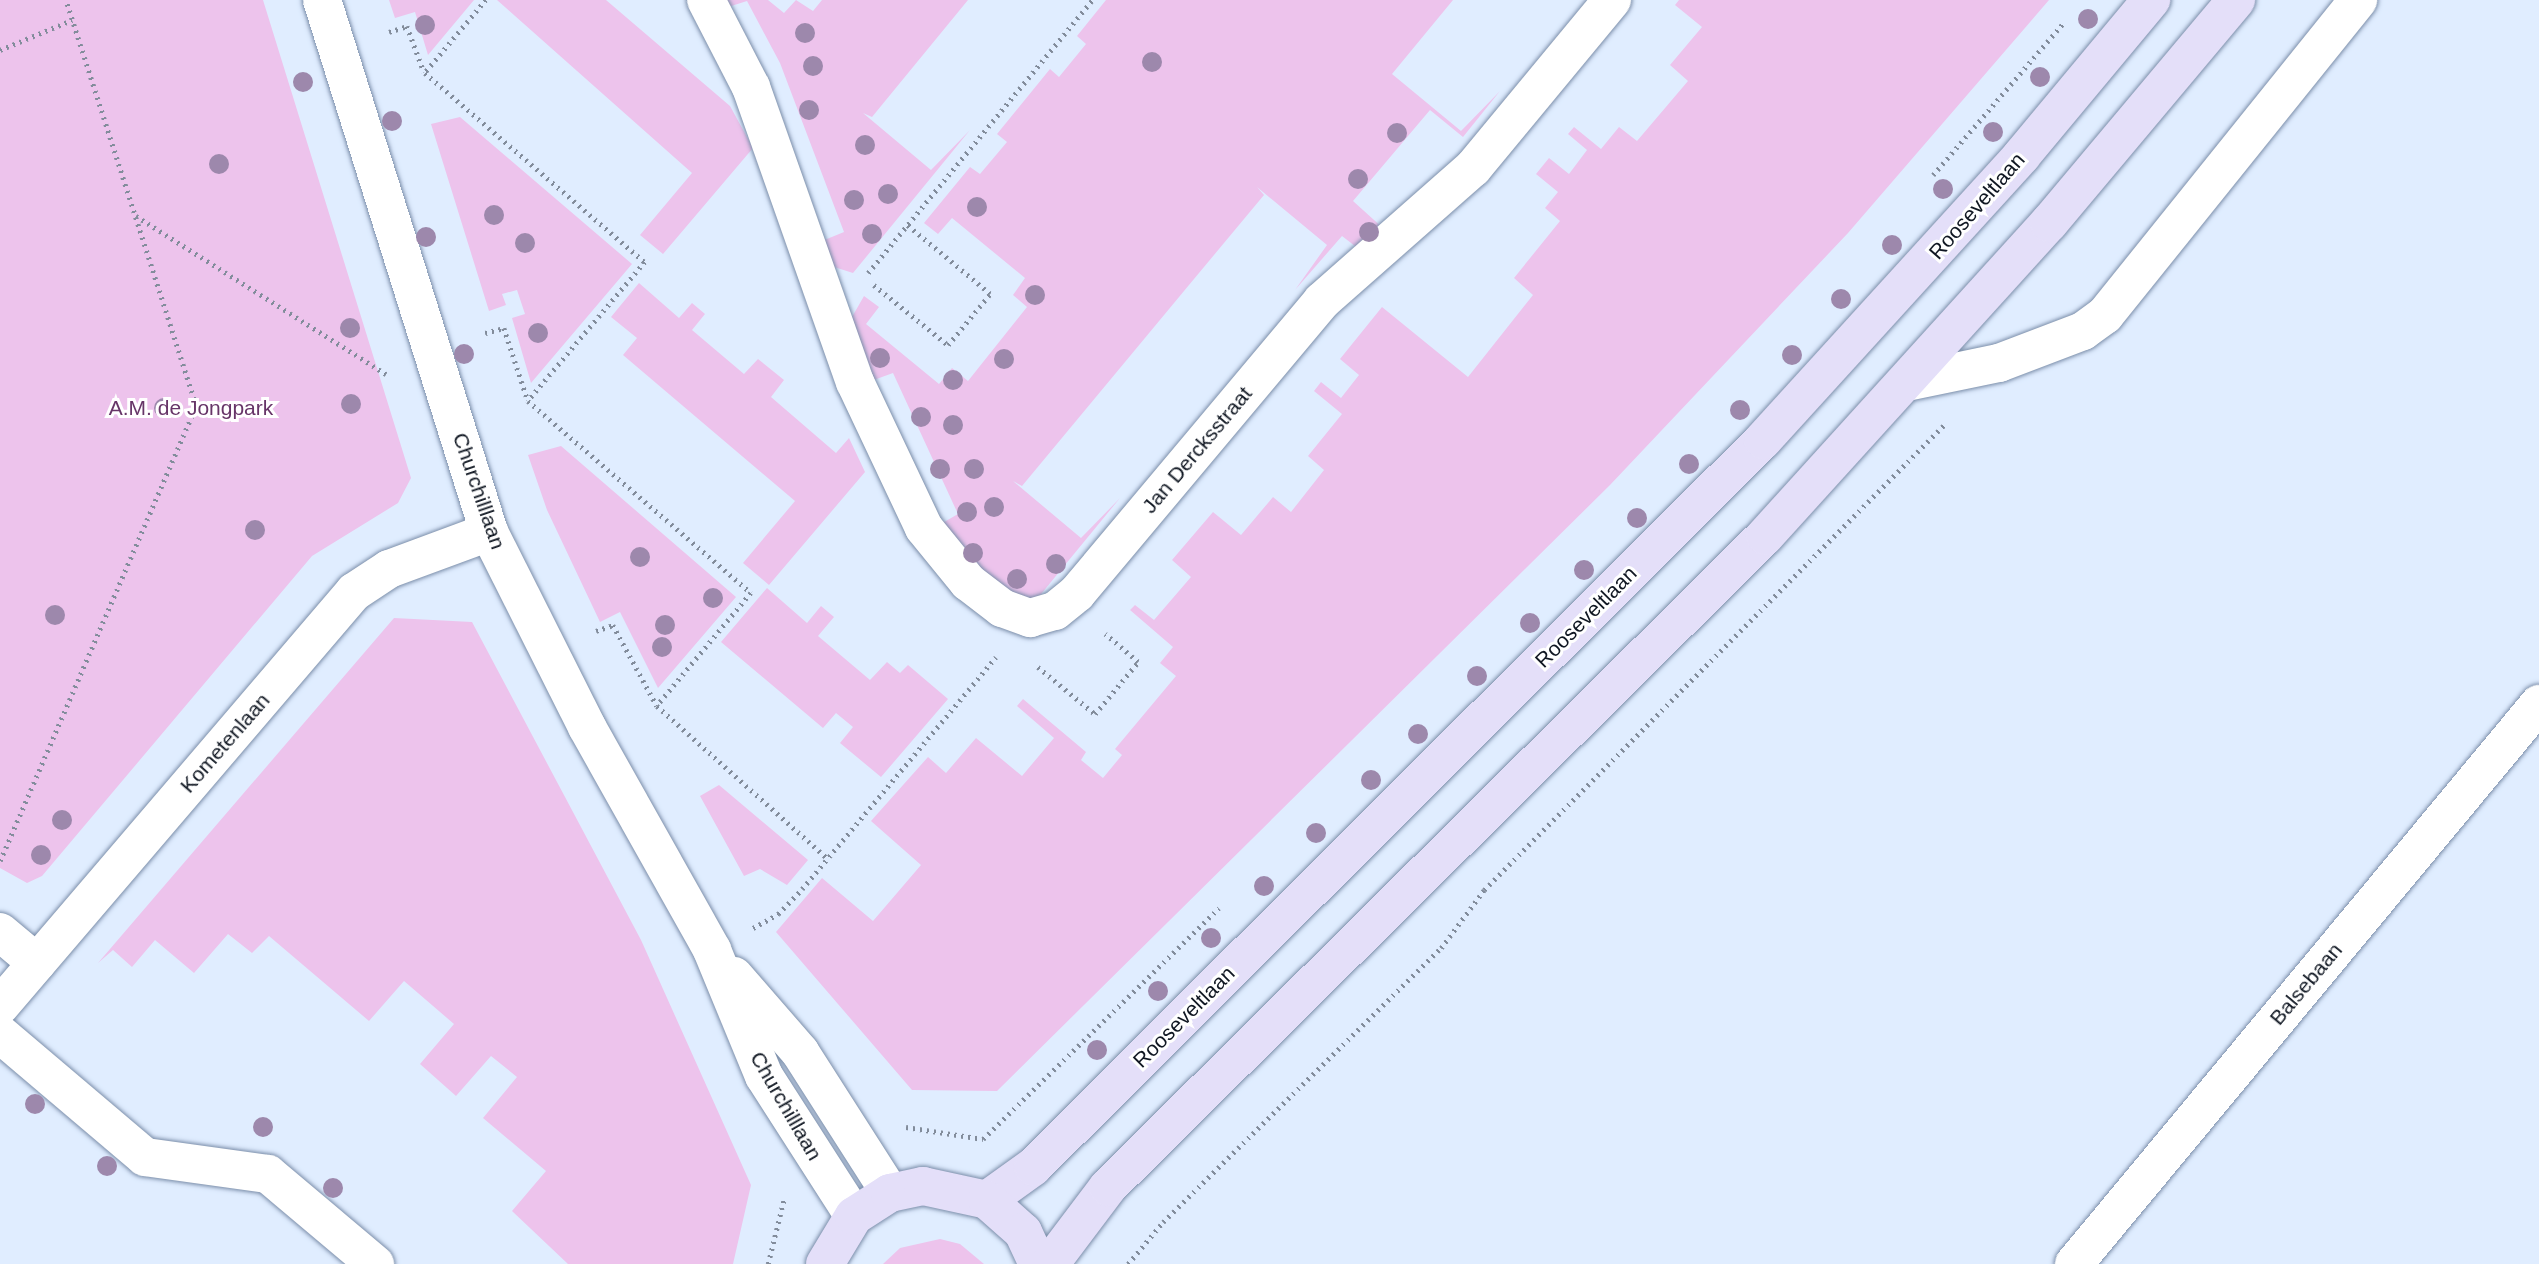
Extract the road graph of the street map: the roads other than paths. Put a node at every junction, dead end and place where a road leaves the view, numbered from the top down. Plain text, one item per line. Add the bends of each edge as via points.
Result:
1 (322, 0) edge
2 (706, 0) edge
3 (1612, 0) edge
4 (2151, 0) edge
5 (2236, 0) edge
6 (2358, 0) edge
7 (1907, 382) junction
8 (489, 532) junction
9 (2539, 705) edge
10 (0, 932) edge
11 (712, 950) junction
12 (37, 963) junction
13 (0, 1006) edge
14 (0, 1034) edge
15 (890, 1193) junction
16 (987, 1200) junction
17 (854, 1216) junction
18 (376, 1264) edge
19 (825, 1264) edge
20 (1038, 1264) edge
21 (1050, 1264) edge
22 (2074, 1264) edge

1 - 8 street, Churchilllaan
2 - 3 street, Jan Dercksstraat via 751,87 855,382 924,528 968,582 1002,608 1019,630 1067,602 1322,301 1473,168
4 - 16 main road, Rooseveltlaan via 1996,185 1763,440 1033,1167
5 - 7 main road
6 - 7 street via 2105,315 2083,331 1999,363
7 - 21 main road via 1765,536 1108,1187
8 - 11 street, Churchilllaan via 587,727
8 - 12 street, Kometenlaan via 389,569 354,592
9 - 22 street, Balsebaan
10 - 12 street
11 - 15 street, Churchilllaan via 800,1052
11 - 17 street, Churchilllaan via 764,1076
12 - 13 street, Kometenlaan
14 - 18 street via 145,1157 268,1174
15 - 16 main road via 923,1186
15 - 17 main road
16 - 20 main road via 1023,1232
17 - 19 main road

